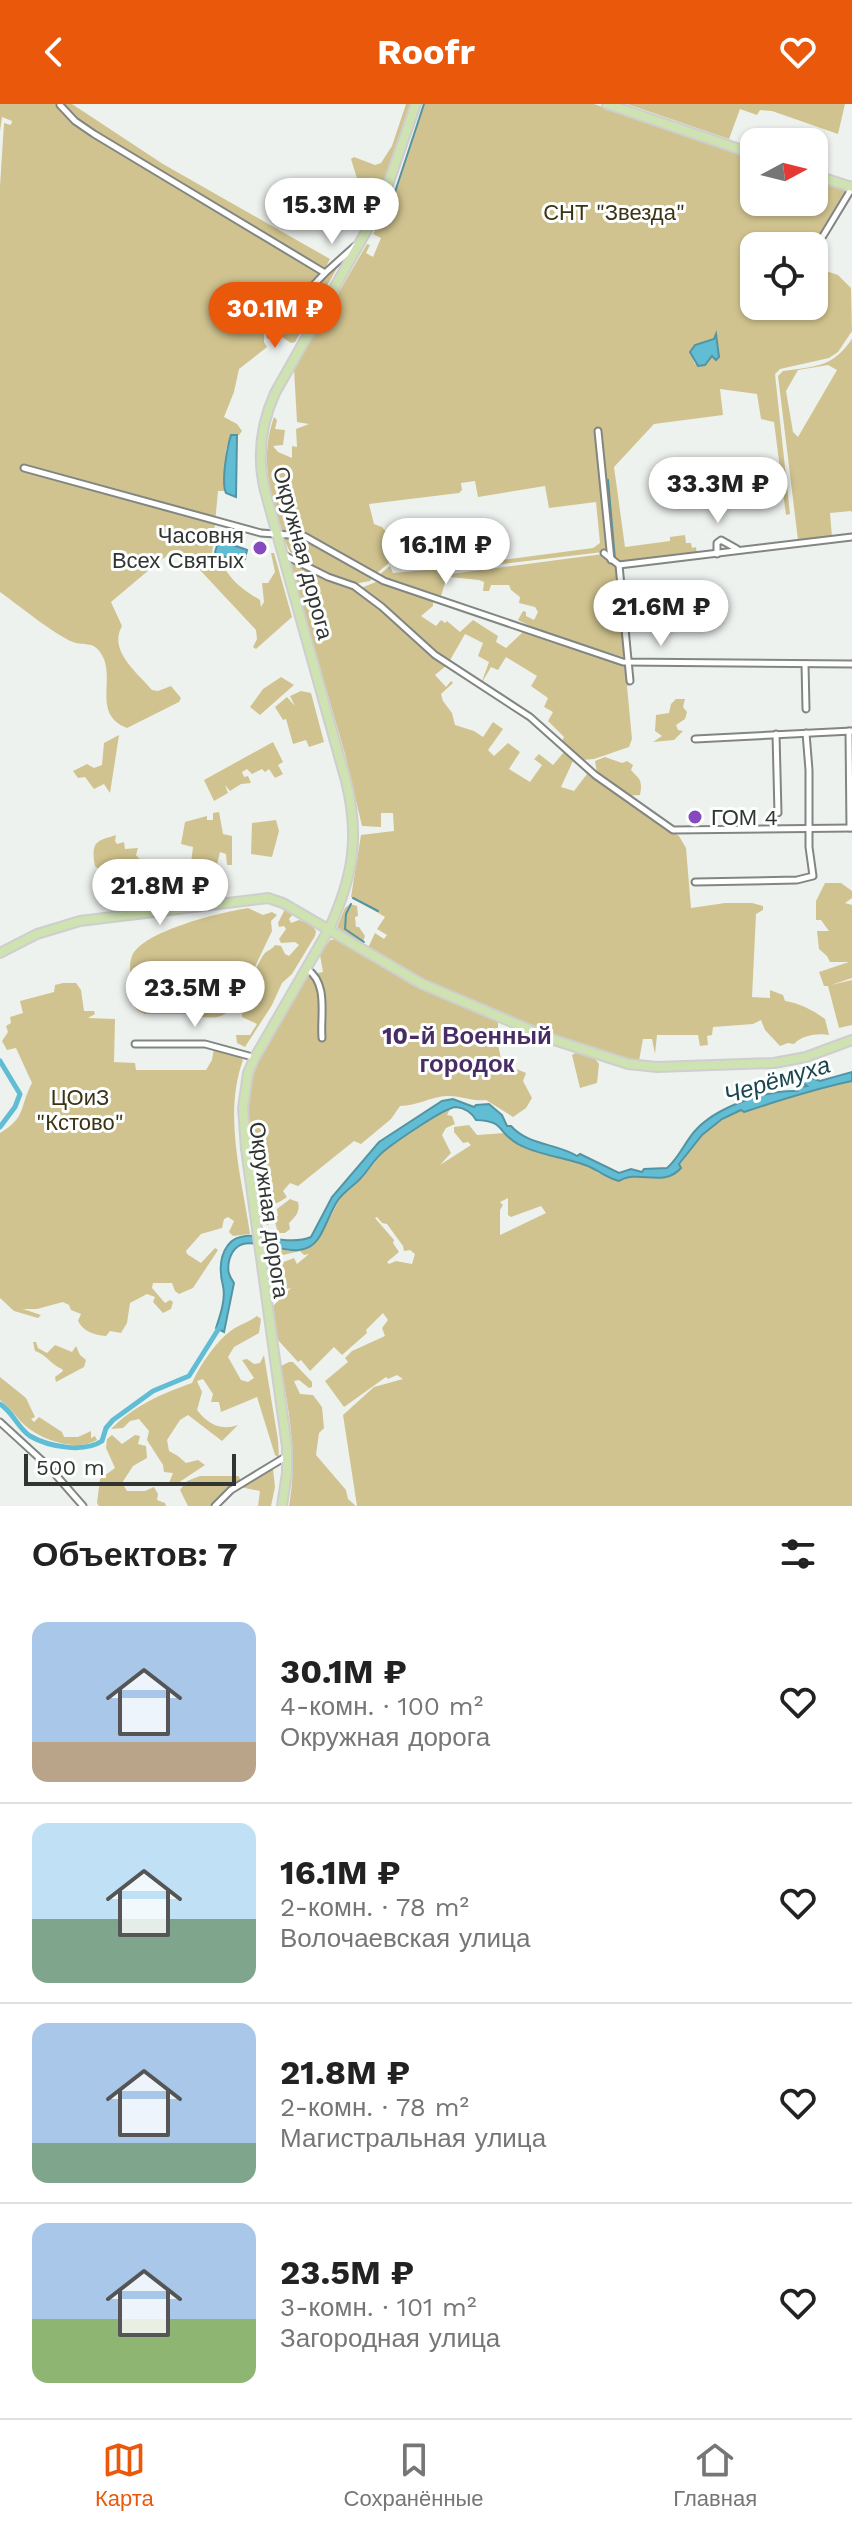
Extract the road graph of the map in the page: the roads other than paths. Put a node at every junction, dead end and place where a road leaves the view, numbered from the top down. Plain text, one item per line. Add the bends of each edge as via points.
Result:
1 (416, 104) edge
2 (607, 104) edge
3 (60, 105) edge
4 (740, 149) edge
5 (828, 180) edge
6 (852, 188) edge
7 (825, 232) edge
8 (359, 244) junction
9 (325, 273) junction
10 (284, 316) dead end
11 (598, 431) dead end
12 (24, 468) dead end
13 (276, 535) junction
14 (852, 537) edge
15 (742, 550) junction
16 (604, 553) dead end
17 (282, 554) junction
18 (717, 554) junction
19 (611, 560) junction
20 (619, 565) junction
21 (628, 662) junction
22 (805, 664) junction
23 (852, 664) edge
24 (630, 681) dead end
25 (806, 709) dead end
26 (850, 731) edge
27 (806, 733) junction
28 (776, 734) junction
29 (695, 739) dead end
30 (778, 813) dead end
31 (851, 828) edge
32 (811, 830) junction
33 (695, 882) dead end
34 (327, 928) junction
35 (0, 953) edge
36 (306, 968) junction
37 (322, 1038) dead end
38 (852, 1040) edge
39 (135, 1044) dead end
40 (249, 1056) junction
41 (254, 1223) junction
42 (0, 1422) edge
43 (286, 1457) junction
44 (83, 1506) edge
45 (215, 1506) edge
46 (280, 1506) edge

1 - 8 main road, Окружная дорога via 384,198
2 - 4 main road
3 - 9 street via 95,135
5 - 6 main road
6 - 7 street
8 - 9 street
8 - 13 main road, Окружная дорога via 267,415 261,469
9 - 10 street
11 - 19 street
12 - 13 street
13 - 17 main road, Окружная дорога
13 - 21 street via 304,536 385,581
14 - 15 street
15 - 18 street
15 - 18 street via 721,540
16 - 19 street
17 - 32 street via 354,586 435,655 528,715 588,770 674,830
17 - 34 main road, Окружная дорога via 351,800 354,855
18 - 20 street
19 - 20 street
20 - 21 street
21 - 22 street
21 - 24 street
22 - 23 street
22 - 25 street
26 - 27 street
26 - 31 street
27 - 28 street
27 - 32 street
28 - 29 street
28 - 30 street
31 - 32 street
32 - 33 street via 813,876
34 - 35 main road via 277,900 259,898 80,921
34 - 36 main road, Окружная дорога
34 - 38 main road via 429,987 554,1040 628,1064 761,1064 806,1057
34 - 40 main road, Окружная дорога
36 - 37 street via 322,988
36 - 41 main road, Окружная дорога via 254,1059 244,1089
39 - 40 street via 205,1044
40 - 41 main road, Окружная дорога via 237,1109
41 - 43 main road, Окружная дорога
42 - 44 street
43 - 45 street via 231,1490
43 - 46 main road, Окружная дорога

